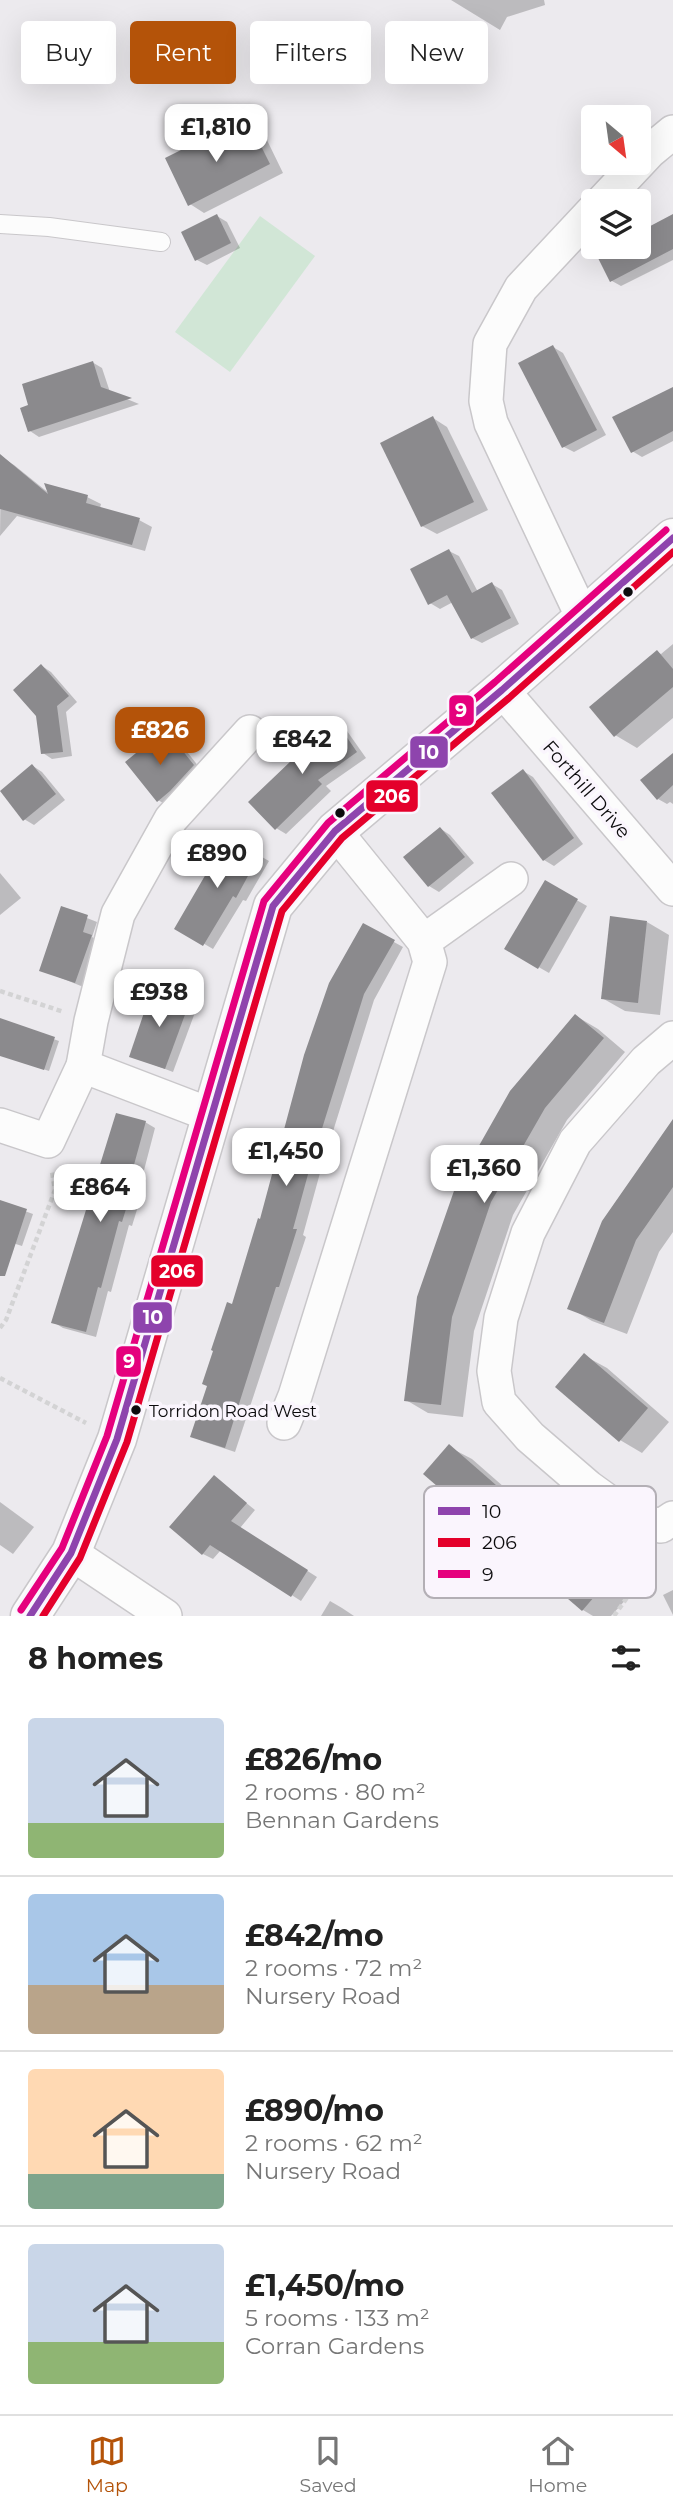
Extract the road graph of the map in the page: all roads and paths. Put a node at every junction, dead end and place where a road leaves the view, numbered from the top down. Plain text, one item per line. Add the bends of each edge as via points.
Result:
1 (673, 132) edge
2 (614, 189) edge
3 (0, 224) edge
4 (581, 224) edge
5 (162, 242) dead end
6 (673, 538) edge
7 (583, 618) junction
8 (502, 690) junction
9 (250, 732) dead end
10 (335, 831) junction
11 (511, 879) dead end
12 (673, 889) edge
13 (424, 941) junction
14 (0, 991) edge
15 (91, 1021) junction
16 (673, 1038) edge
17 (83, 1066) junction
18 (211, 1115) junction
19 (0, 1125) edge
20 (48, 1141) junction
21 (3, 1320) edge
22 (0, 1328) edge
23 (0, 1378) edge
24 (284, 1423) dead end
25 (117, 1439) junction
26 (587, 1486) edge
27 (667, 1522) edge
28 (656, 1549) edge
29 (71, 1553) junction
30 (626, 1598) edge
31 (30, 1616) edge
32 (164, 1616) edge
33 (614, 1616) edge

1 - 2 street
3 - 5 lane
4 - 7 street via 521,288 491,344 486,401 491,423
6 - 7 street
7 - 8 street
8 - 10 street
8 - 12 street, Forthill Drive
9 - 15 street via 172,819 118,914
10 - 13 street
10 - 18 street via 273,906
11 - 13 street
13 - 24 street via 430,962
14 - 15 path
15 - 17 street
16 - 26 street via 575,1142 528,1233 501,1318 494,1371 499,1402 530,1437
17 - 18 street
17 - 20 street
18 - 25 street
19 - 20 street
20 - 21 path via 55,1190
21 - 22 path
23 - 25 path
25 - 29 street
27 - 28 path
29 - 31 street
29 - 32 street
30 - 33 path

